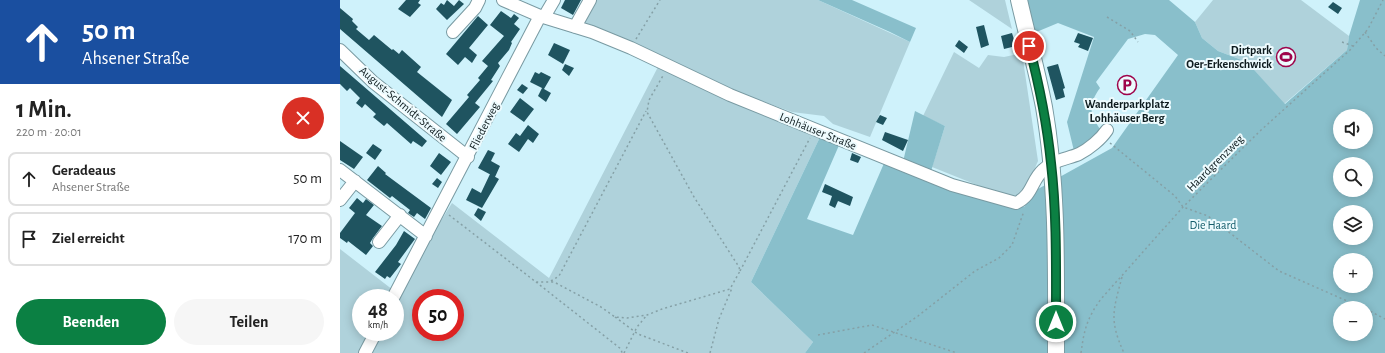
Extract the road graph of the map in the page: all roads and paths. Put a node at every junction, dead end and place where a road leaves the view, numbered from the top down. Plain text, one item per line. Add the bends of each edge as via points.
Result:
1 (480, 0) edge
2 (554, 0) edge
3 (590, 0) edge
4 (660, 0) edge
5 (1019, 0) edge
6 (1383, 0) edge
7 (508, 1) edge
8 (542, 17) junction
9 (1107, 17) dead end
10 (575, 27) junction
11 (453, 32) dead end
12 (1365, 32) junction
13 (1138, 42) dead end
14 (1342, 42) dead end
15 (1353, 46) junction
16 (632, 48) junction
17 (340, 50) edge
18 (1385, 56) edge
19 (667, 65) junction
20 (647, 105) junction
21 (814, 130) junction
22 (1105, 134) joint
23 (468, 157) junction
24 (1052, 163) junction
25 (340, 170) edge
26 (355, 181) junction
27 (1030, 191) junction
28 (340, 200) edge
29 (1183, 207) junction
30 (440, 209) junction
31 (400, 215) junction
32 (426, 236) junction
33 (379, 242) dead end
34 (740, 271) junction
35 (559, 276) junction
36 (1123, 276) junction
37 (536, 282) junction
38 (550, 282) junction
39 (561, 286) junction
40 (732, 286) junction
41 (398, 289) edge
42 (1347, 301) edge
43 (1373, 313) edge
44 (646, 315) junction
45 (615, 316) junction
46 (1385, 319) edge
47 (630, 326) junction
48 (637, 327) junction
49 (635, 331) junction
50 (894, 332) junction
51 (633, 335) junction
52 (818, 335) dead end
53 (371, 341) edge
54 (954, 352) edge
55 (365, 353) edge
56 (623, 353) edge
57 (688, 353) edge
58 (710, 353) edge
59 (864, 353) edge
60 (957, 353) edge
61 (1056, 353) edge
62 (1081, 353) edge
63 (1124, 353) edge

1 - 11 street
2 - 8 street
3 - 10 street
4 - 16 path
5 - 24 main road via 1044,106
6 - 12 path, Haardgrenzweg
7 - 8 street, Lohhäuser Straße
8 - 10 street, Lohhäuser Straße
8 - 23 street, Fliederweg
9 - 13 path via 1130,31
10 - 16 street, Lohhäuser Straße
12 - 15 path, Haardgrenzweg
12 - 18 path
14 - 15 path
15 - 29 path, Haardgrenzweg via 1260,131
16 - 19 street, Lohhäuser Straße
17 - 23 street, August-Schmidt-Straße via 373,82
19 - 20 path via 666,72
19 - 21 street, Lohhäuser Straße
20 - 34 path via 648,114 664,145
20 - 35 path
21 - 27 street, Lohhäuser Straße via 952,185 1016,203 1024,199
21 - 34 path
22 - 24 street via 1080,153
22 - 29 path via 1175,196
23 - 30 street, Fliederweg
24 - 27 street, Lohhäuser Straße via 1042,171
24 - 61 main road
25 - 26 street
26 - 28 street
26 - 31 street
27 - 50 path via 1012,245 999,258 975,271
29 - 36 path, Haardgrenzweg
29 - 42 path via 1208,216 1280,271
30 - 32 street, Fliederweg
30 - 37 path via 467,227
31 - 32 street
31 - 33 street
32 - 41 street, Fliederweg
34 - 40 path
35 - 38 path
35 - 39 path via 558,282
36 - 62 path, Haardgrenzweg via 1090,314 1084,331
36 - 63 path via 1113,307 1112,320
37 - 38 path
37 - 56 path via 601,331
38 - 39 path
39 - 45 path
40 - 44 path via 721,292
40 - 58 path via 719,319
43 - 46 path
44 - 45 path
44 - 48 path
45 - 47 path
47 - 48 path
47 - 49 path
47 - 51 path
48 - 49 path
49 - 51 path
49 - 57 path
50 - 52 path via 872,325
50 - 54 path
50 - 59 path
51 - 56 path
53 - 55 street
54 - 60 path

